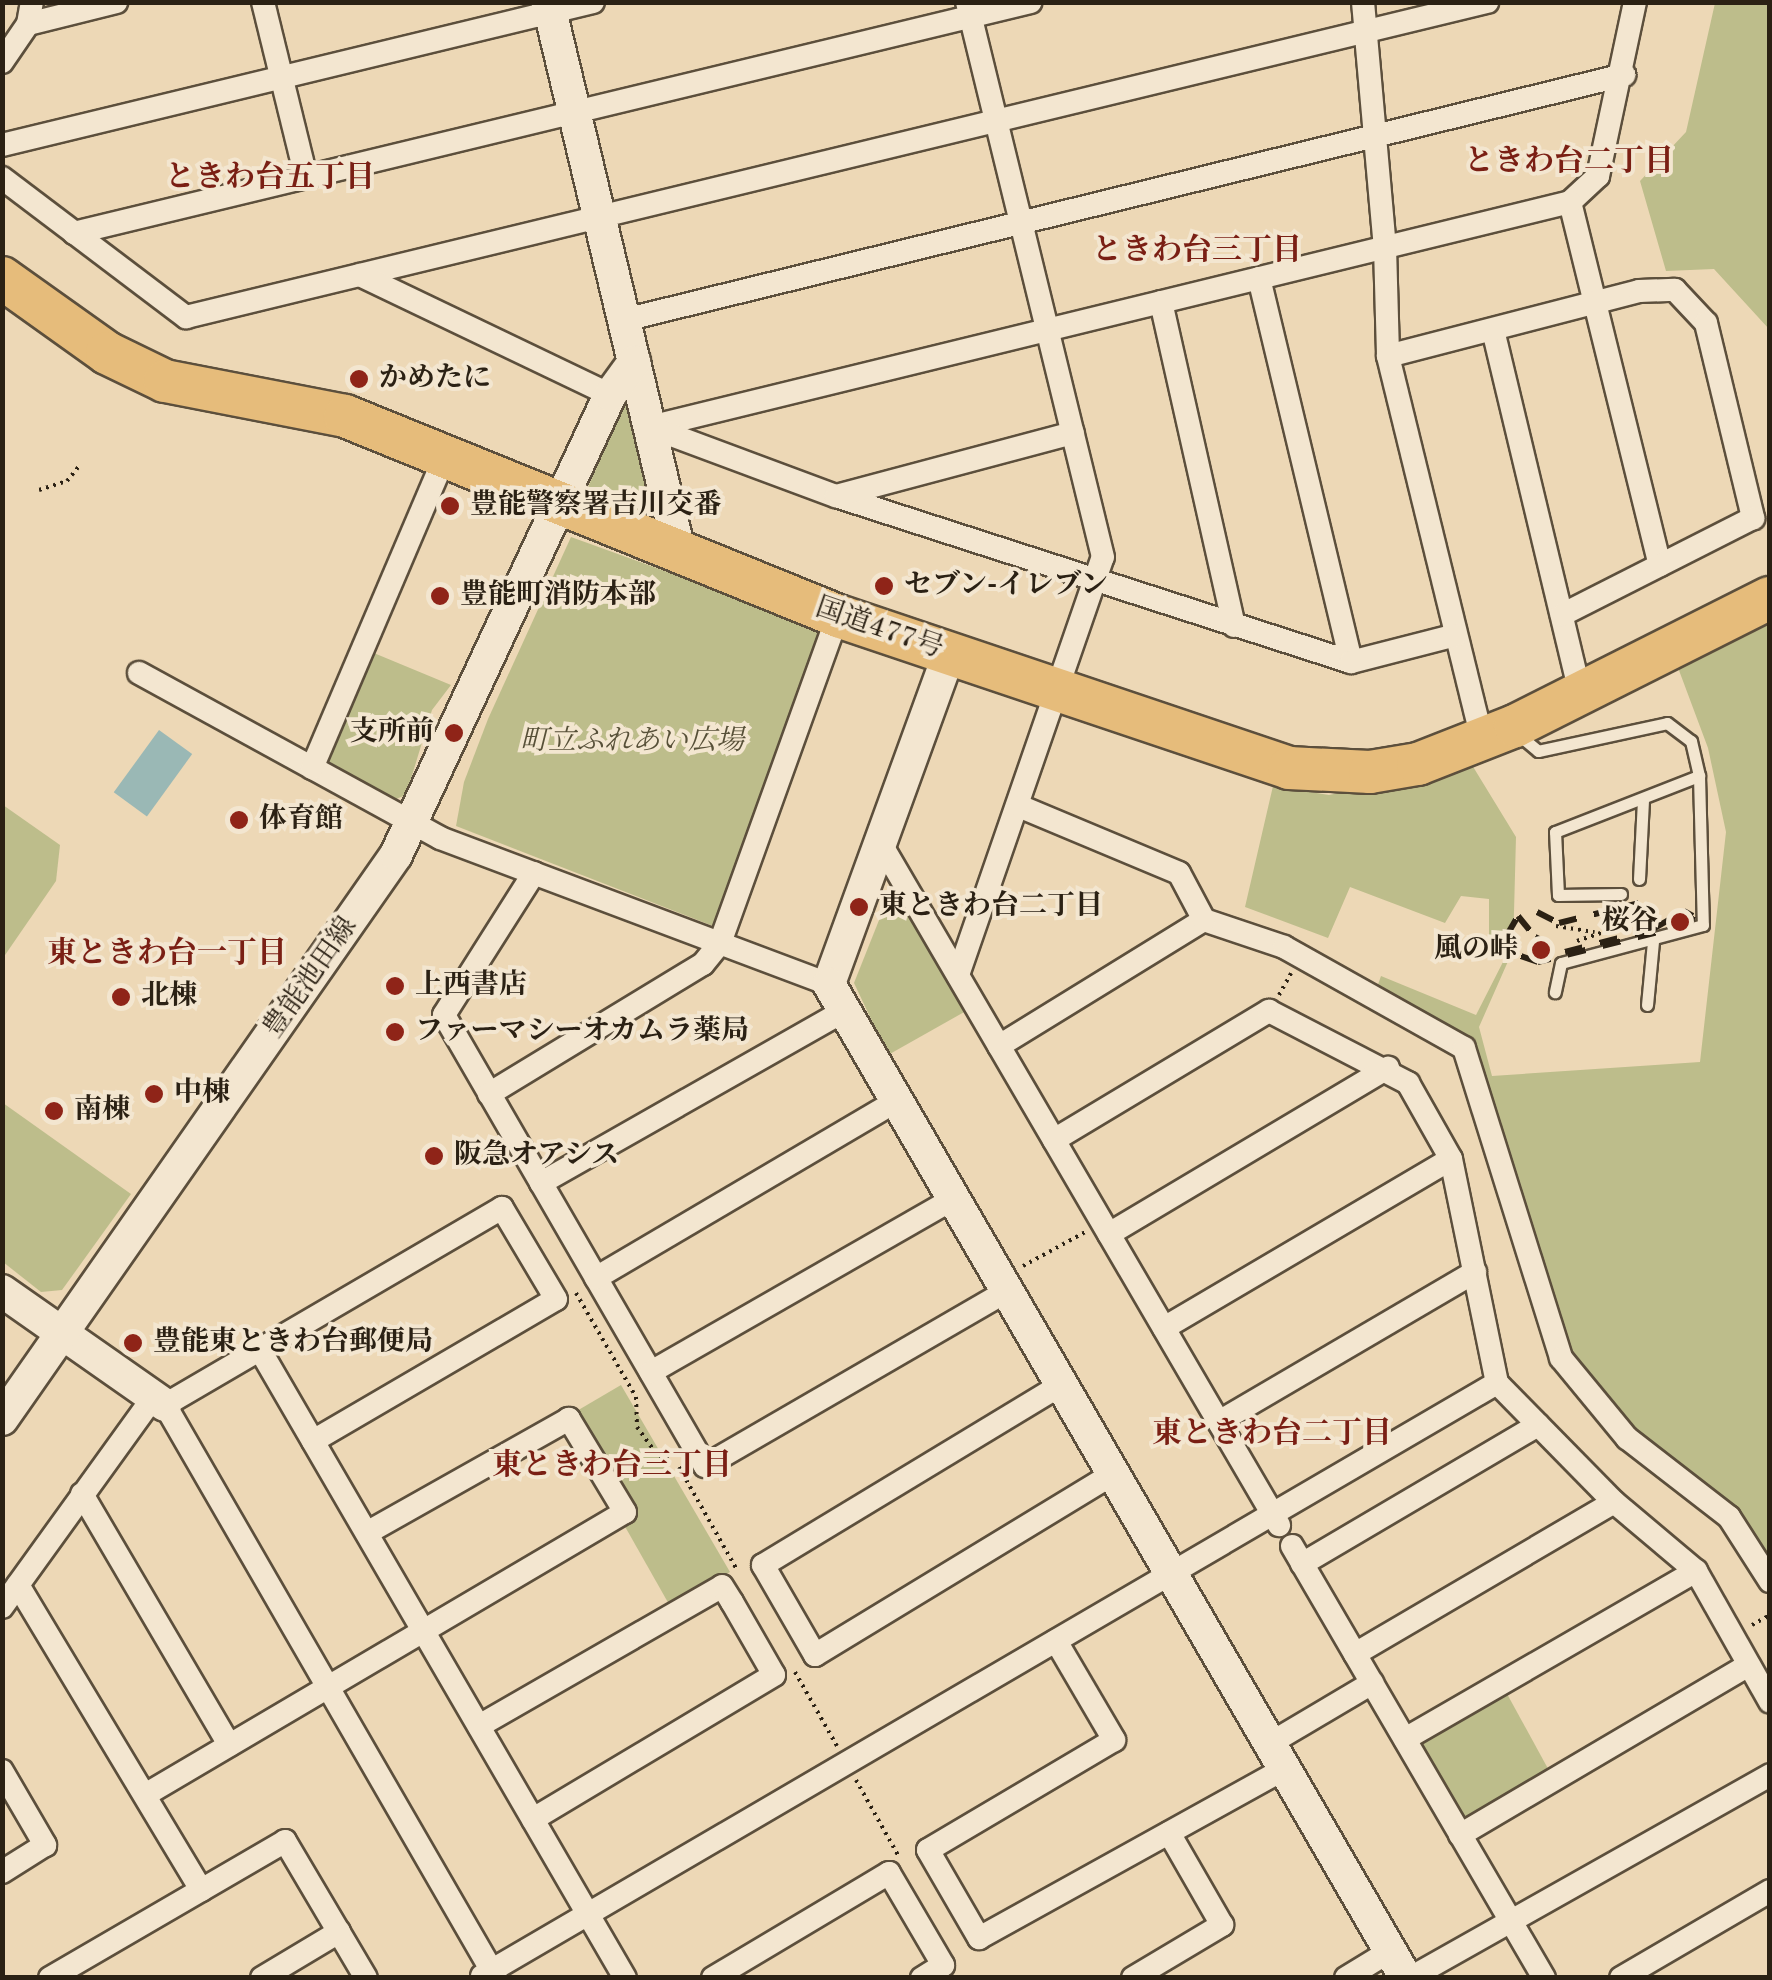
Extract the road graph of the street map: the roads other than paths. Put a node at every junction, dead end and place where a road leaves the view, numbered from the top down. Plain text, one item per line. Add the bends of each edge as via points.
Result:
1 (116, 2) edge
2 (264, 2) edge
3 (593, 2) edge
4 (1030, 2) edge
5 (1363, 2) edge
6 (1487, 2) edge
7 (1635, 2) edge
8 (549, 8) edge
9 (969, 10) edge
10 (30, 13) edge
11 (1370, 31) junction
12 (2, 62) edge
13 (1624, 75) junction
14 (282, 78) junction
15 (574, 112) junction
16 (996, 121) junction
17 (1377, 136) junction
18 (2, 145) edge
19 (306, 177) junction
20 (2, 178) edge
21 (1570, 202) junction
22 (599, 217) junction
23 (1021, 223) junction
24 (74, 233) junction
25 (1386, 247) junction
26 (360, 275) junction
27 (2, 278) edge
28 (1259, 278) junction
29 (1161, 302) junction
30 (1594, 304) junction
31 (624, 320) junction
32 (1048, 330) junction
33 (1493, 330) junction
34 (1388, 356) junction
35 (634, 362) junction
36 (610, 395) junction
37 (650, 427) junction
38 (1073, 433) junction
39 (445, 456) junction
40 (836, 496) junction
41 (560, 503) junction
42 (680, 556) junction
43 (1660, 565) junction
44 (1096, 580) junction
45 (1770, 598) edge
46 (1562, 615) junction
47 (838, 616) junction
48 (1234, 626) junction
49 (1456, 635) junction
50 (949, 654) junction
51 (1351, 662) junction
52 (139, 673) dead end
53 (1058, 687) junction
54 (1580, 692) junction
55 (1498, 733) junction
56 (312, 768) junction
57 (1699, 776) junction
58 (1642, 800) junction
59 (1020, 807) junction
60 (414, 824) junction
61 (881, 844) junction
62 (534, 873) junction
63 (1639, 879) dead end
64 (1622, 894) dead end
65 (1204, 920) junction
66 (1653, 941) junction
67 (720, 944) junction
68 (958, 974) junction
69 (1555, 992) dead end
70 (835, 998) junction
71 (1647, 1005) dead end
72 (999, 1046) junction
73 (1388, 1068) junction
74 (490, 1094) junction
75 (893, 1103) junction
76 (1054, 1140) junction
77 (1451, 1159) junction
78 (542, 1183) junction
79 (950, 1201) junction
80 (1106, 1228) junction
81 (1475, 1272) junction
82 (596, 1278) junction
83 (1001, 1287) junction
84 (2, 1290) edge
85 (1164, 1328) junction
86 (61, 1335) junction
87 (260, 1350) junction
88 (651, 1372) junction
89 (1497, 1383) junction
90 (1059, 1386) junction
91 (159, 1402) junction
92 (2, 1419) edge
93 (1219, 1422) junction
94 (1538, 1426) junction
95 (313, 1441) junction
96 (1112, 1475) junction
97 (82, 1494) junction
98 (1614, 1502) junction
99 (1276, 1519) junction
100 (367, 1533) junction
101 (1696, 1571) junction
102 (1170, 1574) junction
103 (1770, 1581) edge
104 (18, 1585) junction
105 (2, 1607) edge
106 (424, 1631) junction
107 (1056, 1641) junction
108 (1355, 1654) junction
109 (1749, 1665) junction
110 (1372, 1683) junction
111 (328, 1687) junction
112 (1770, 1702) edge
113 (479, 1726) junction
114 (1405, 1740) junction
115 (229, 1745) junction
116 (1276, 1757) junction
117 (2, 1770) edge
118 (1770, 1775) edge
119 (145, 1795) junction
120 (533, 1819) junction
121 (1169, 1833) junction
122 (1460, 1834) junction
123 (2, 1872) edge
124 (200, 1890) junction
125 (1770, 1890) edge
126 (588, 1914) junction
127 (1511, 1920) junction
128 (339, 1932) junction
129 (1402, 1968) edge
130 (489, 1975) edge
131 (50, 1978) edge
132 (262, 1978) edge
133 (366, 1978) edge
134 (625, 1978) edge
135 (713, 1978) edge
136 (922, 1978) edge
137 (1133, 1978) edge
138 (1346, 1978) edge
139 (1544, 1978) edge
140 (1621, 1978) edge

1 - 10 street
2 - 14 street
3 - 8 street
4 - 9 street
5 - 11 street
6 - 11 street
7 - 13 street
8 - 14 street
8 - 15 street
9 - 15 street
9 - 16 street
10 - 12 street
11 - 16 street
11 - 17 street
13 - 17 street
13 - 21 street via 1598,176
14 - 18 street
14 - 19 street
15 - 19 street
15 - 22 street
16 - 22 street
16 - 23 street
17 - 23 street
17 - 25 street
19 - 24 street
20 - 24 street
21 - 25 street
21 - 30 street
22 - 26 street
22 - 31 street
23 - 31 street
23 - 32 street
24 - 26 street via 186,317
25 - 28 street
25 - 34 street
26 - 36 street
27 - 39 highway, 国道477号 via 107,354 165,381 344,416
28 - 29 street
28 - 51 street
29 - 32 street
29 - 48 street
30 - 33 street
30 - 43 street
30 - 43 street via 1639,291 1675,290 1706,323 1753,518
31 - 35 street
32 - 37 street
32 - 38 street
33 - 34 street
33 - 46 street
34 - 49 street
35 - 36 street, 豊能池田線
35 - 37 street
36 - 41 street, 豊能池田線
37 - 40 street
37 - 42 street
38 - 40 street
38 - 44 street via 1103,557
39 - 41 highway, 国道477号
39 - 56 street
40 - 44 street
41 - 42 highway, 国道477号
41 - 60 street, 豊能池田線
42 - 47 highway, 国道477号
43 - 46 street
44 - 48 street
44 - 53 street
45 - 54 highway, 国道477号
46 - 54 street
47 - 50 highway, 国道477号
47 - 67 street
48 - 51 street
49 - 51 street
49 - 55 street
50 - 53 highway, 国道477号
50 - 61 street
52 - 56 street
53 - 55 highway, 国道477号 via 1289,768 1370,772 1418,764
53 - 59 street
54 - 55 highway, 国道477号
55 - 57 lane via 1538,751 1667,723 1691,741
56 - 60 street
57 - 58 lane
57 - 66 lane via 1703,925
58 - 63 lane
58 - 64 lane via 1555,832 1558,895
59 - 65 street via 1180,873
59 - 68 street
60 - 62 street
60 - 86 street, 豊能池田線
61 - 68 street
61 - 70 street
62 - 67 street
62 - 74 street via 444,1016
65 - 72 street
65 - 103 street via 1301,956 1464,1048 1561,1358 1627,1438 1729,1518
66 - 69 lane via 1561,963
66 - 71 lane
67 - 70 street
67 - 74 street via 704,964
68 - 72 street
70 - 75 street
70 - 78 street
72 - 76 street
73 - 76 street via 1270,1011
73 - 77 street via 1408,1083
73 - 80 street
74 - 78 street
75 - 79 street
75 - 82 street
76 - 80 street
77 - 81 street
77 - 85 street
78 - 82 street
79 - 83 street
79 - 88 street
80 - 85 street
81 - 89 street
81 - 93 street
82 - 88 street
83 - 88 street via 705,1466
83 - 90 street
84 - 86 street
85 - 93 street
86 - 91 street
86 - 92 street, 豊能池田線
87 - 91 street
87 - 95 street
87 - 95 street via 502,1208 556,1299
89 - 94 street
89 - 99 street
90 - 96 street
90 - 96 street via 762,1565 815,1655
91 - 97 street
91 - 111 street
93 - 99 street
94 - 98 street
94 - 108 street via 1297,1555
95 - 100 street
96 - 102 street
97 - 104 street
97 - 115 street
98 - 101 street
98 - 108 street
99 - 102 street
100 - 106 street
100 - 106 street via 569,1419 625,1512
101 - 109 street
101 - 114 street
102 - 107 street
102 - 116 street
104 - 105 street
104 - 119 street
106 - 111 street
106 - 113 street
107 - 121 street via 1114,1740 928,1850 979,1938
107 - 126 street
108 - 110 street
109 - 112 street
109 - 122 street
110 - 114 street
110 - 116 street
111 - 115 street
111 - 130 street
113 - 120 street
113 - 120 street via 722,1586 774,1674
114 - 122 street
115 - 119 street
116 - 121 street
116 - 129 street
117 - 123 street via 45,1845
118 - 127 street
119 - 124 street
120 - 126 street
121 - 137 street via 1222,1925
122 - 127 street
124 - 128 street via 285,1841
124 - 131 street
125 - 140 street
126 - 130 street
126 - 134 street
127 - 129 street
127 - 139 street
128 - 132 street
128 - 133 street
129 - 138 street
135 - 136 street via 889,1872 943,1965

